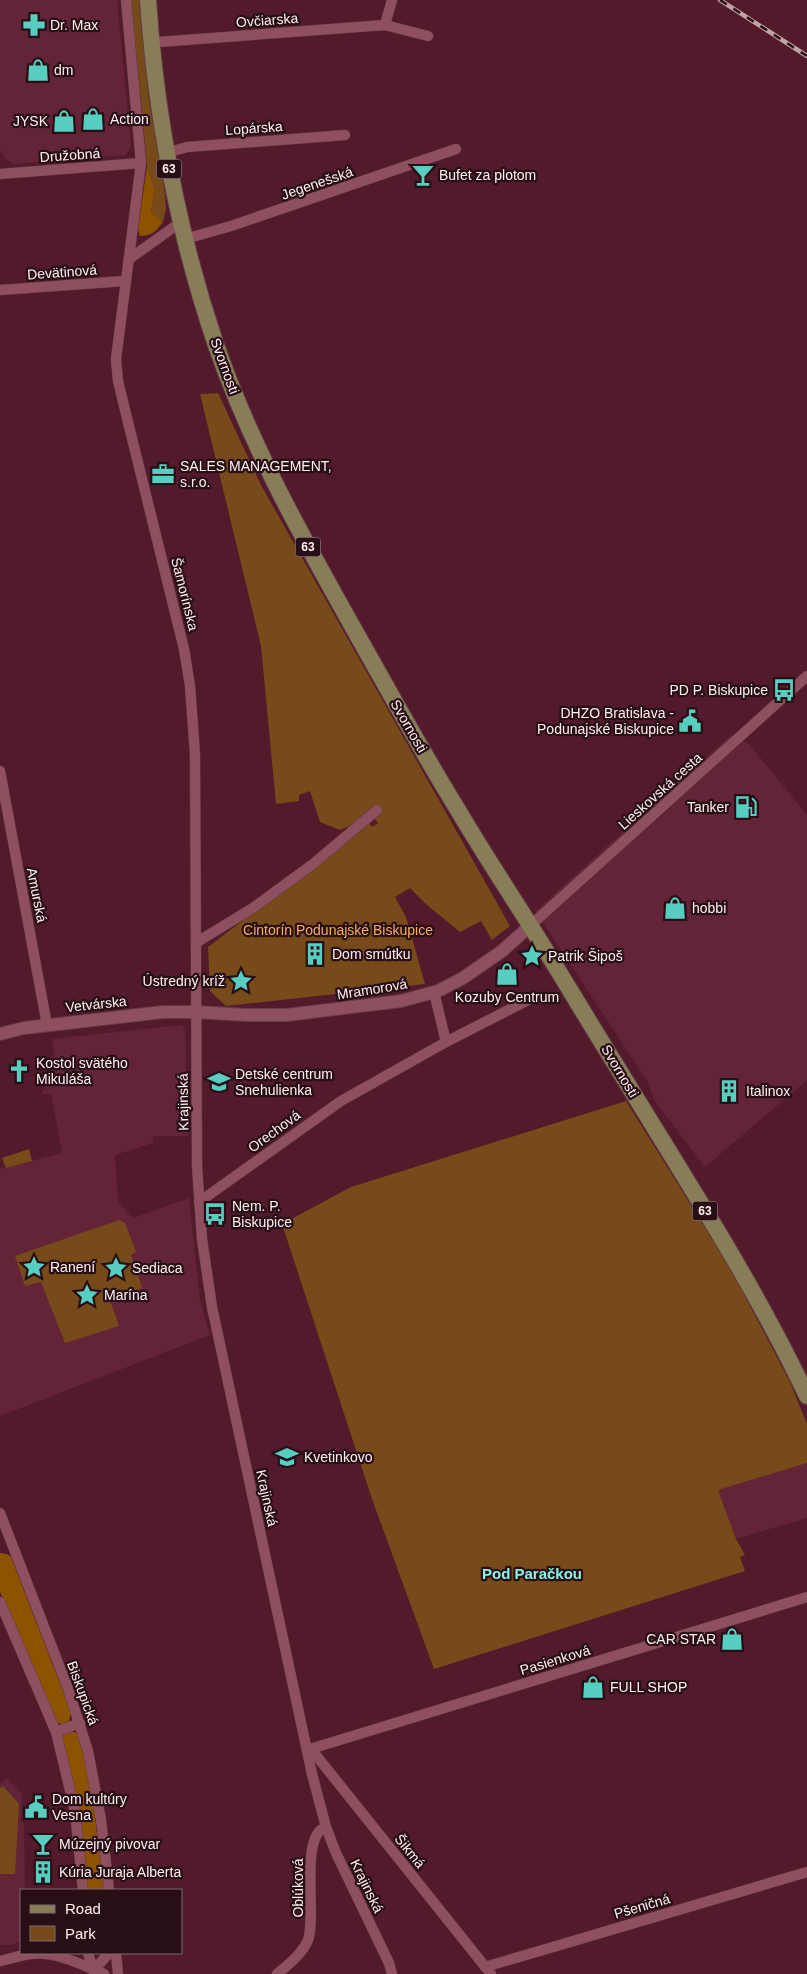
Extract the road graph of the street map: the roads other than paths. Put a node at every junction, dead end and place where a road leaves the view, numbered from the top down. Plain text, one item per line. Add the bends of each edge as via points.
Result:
1 (126, 0) edge
2 (148, 0) edge
3 (392, 0) edge
4 (385, 25) junction
5 (428, 36) dead end
6 (151, 38) junction
7 (345, 135) dead end
8 (456, 149) dead end
9 (166, 153) junction
10 (141, 163) junction
11 (0, 174) edge
12 (181, 222) junction
13 (185, 239) junction
14 (129, 259) junction
15 (126, 281) junction
16 (0, 290) edge
17 (807, 676) edge
18 (0, 771) edge
19 (377, 810) dead end
20 (531, 925) junction
21 (197, 942) junction
22 (434, 992) junction
23 (530, 999) dead end
24 (196, 1012) junction
25 (47, 1025) junction
26 (0, 1034) edge
27 (446, 1042) junction
28 (199, 1202) junction
29 (807, 1396) edge
30 (0, 1513) edge
31 (11, 1542) junction
32 (0, 1547) edge
33 (807, 1597) edge
34 (0, 1602) edge
35 (80, 1723) junction
36 (56, 1732) junction
37 (309, 1750) junction
38 (326, 1826) junction
39 (807, 1872) edge
40 (84, 1889) edge
41 (109, 1889) edge
42 (88, 1954) edge
43 (108, 1954) edge
44 (116, 1954) edge
45 (0, 1961) edge
46 (488, 1970) edge
47 (94, 1972) edge
48 (104, 1974) edge
49 (118, 1974) edge
50 (277, 1974) edge
51 (392, 1974) edge

1 - 10 street, Šamorínska
2 - 6 main road, Svornosti / 63
3 - 4 street
4 - 5 street, Ovčiarska
4 - 6 street, Ovčiarska via 158,42
6 - 9 main road, Svornosti / 63
7 - 9 street, Lopárska via 187,147
8 - 13 street, Jegenešská
9 - 12 main road, Svornosti / 63
10 - 11 street, Družobná
10 - 14 street, Šamorínska
12 - 13 main road, Svornosti / 63
12 - 14 street
13 - 20 main road, Svornosti / 63 via 216,346 273,482 457,809
14 - 15 street, Šamorínska
15 - 16 street, Devätinová
15 - 21 street, Šamorínska via 116,356 118,381 184,649 190,686 195,754
17 - 20 street, Lieskovská cesta
18 - 25 street, Amurská
19 - 21 street via 253,908
20 - 22 street, Mramorová via 498,955
20 - 29 main road, Svornosti / 63 via 710,1218 757,1299
21 - 24 street, Šamorínska
22 - 24 street, Mramorová via 385,1004 296,1014
22 - 27 street
23 - 27 street, Orechová
24 - 25 street, Vetvárska
24 - 28 street, Krajinská
25 - 26 street, Vetvárska
27 - 28 street, Orechová via 341,1101
28 - 37 street, Krajinská via 212,1307
30 - 31 street, Biskupická
31 - 32 street
31 - 35 street, Biskupická
33 - 37 street, Pasienková
34 - 36 street
35 - 36 street
35 - 41 street, Biskupická via 92,1768
36 - 40 street via 75,1811
37 - 38 street, Krajinská
37 - 46 street, Šikmá
38 - 50 street, Oblúková via 316,1834 312,1851 312,1916 308,1939 298,1955
38 - 51 street, Krajinská
39 - 46 street, Pšeničná
42 - 47 street
43 - 47 street
44 - 49 street
45 - 47 street via 42,1954 78,1962
47 - 48 street

